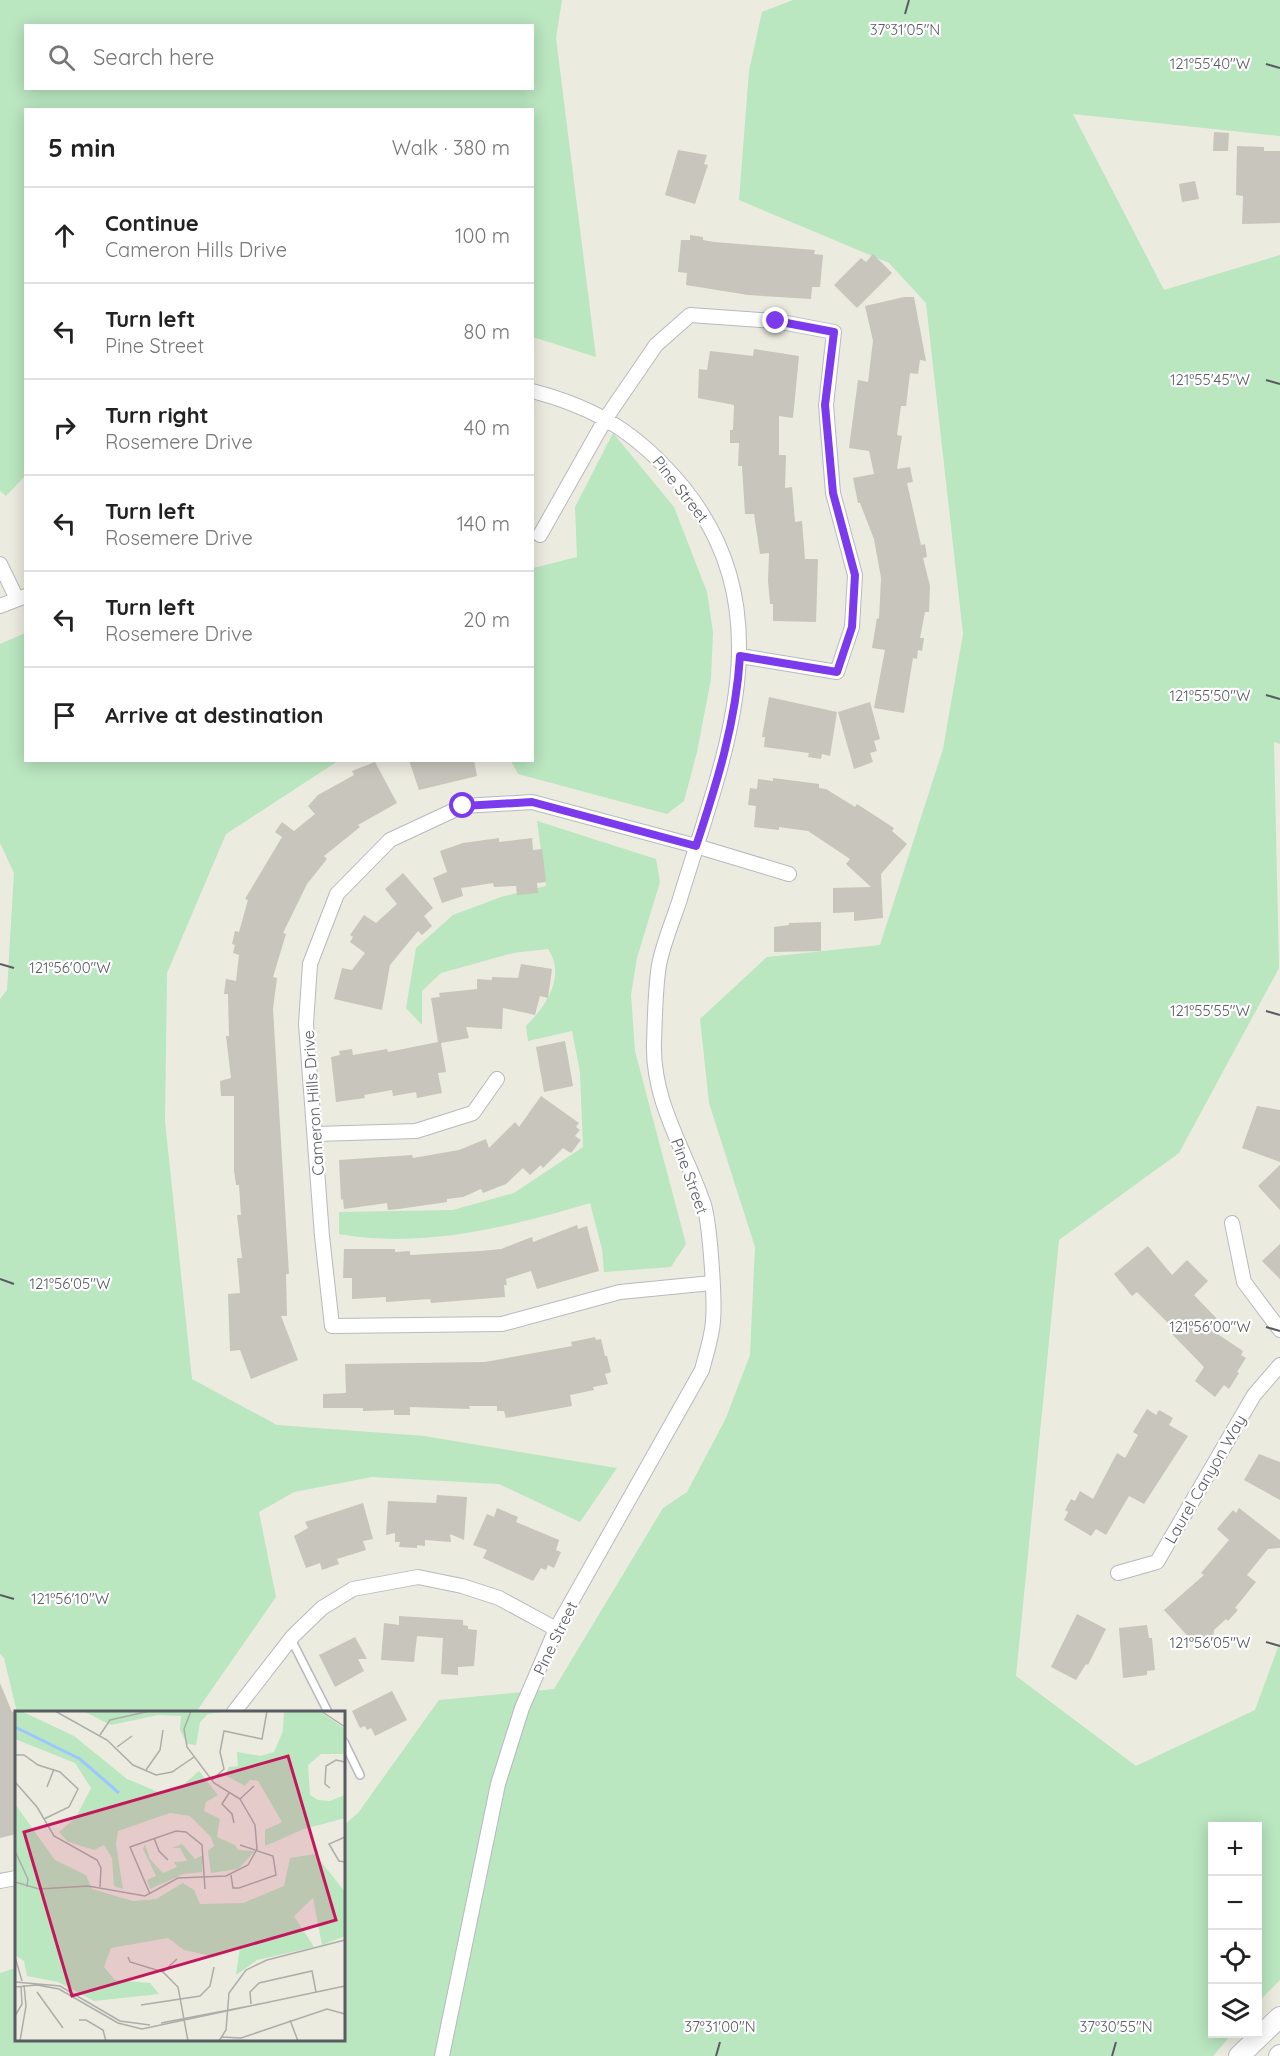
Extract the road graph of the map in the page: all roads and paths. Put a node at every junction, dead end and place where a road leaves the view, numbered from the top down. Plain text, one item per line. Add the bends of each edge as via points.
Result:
1 (534, 392) edge
2 (606, 418) junction
3 (540, 535) dead end
4 (0, 564) edge
5 (21, 598) edge
6 (0, 606) edge
7 (740, 656) junction
8 (696, 846) junction
9 (789, 874) dead end
10 (497, 1079) dead end
11 (316, 1134) junction
12 (1232, 1223) dead end
13 (712, 1283) junction
14 (1280, 1330) edge
15 (1280, 1365) edge
16 (1118, 1573) dead end
17 (556, 1629) junction
18 (291, 1639) junction
19 (236, 1711) edge
20 (327, 1711) edge
21 (345, 1744) edge
22 (360, 1775) dead end
23 (15, 1878) edge
24 (0, 1881) edge
25 (1280, 2017) edge
26 (1244, 2055) edge
27 (442, 2056) edge

1 - 2 street, Pine Street
2 - 3 street
2 - 7 street, Pine Street via 656,455 705,515 723,552 737,605
2 - 7 street via 657,345 690,315 776,321 834,332 825,405 833,493 855,575 852,627 837,672
4 - 5 street
5 - 6 street
7 - 8 street, Pine Street via 738,695 721,771
8 - 9 street, Cameron Hills Drive
8 - 11 street, Cameron Hills Drive via 532,802 463,806 390,840 337,894 310,964 306,1024
8 - 13 street, Pine Street via 659,965 654,1046 664,1111 705,1208
10 - 11 street via 472,1113 416,1131
11 - 13 street, Cameron Hills Drive via 332,1326 502,1324 620,1292
12 - 14 street via 1244,1282
13 - 17 street, Pine Street via 713,1322 702,1370
15 - 16 street, Laurel Canyon Way via 1254,1395 1157,1562
17 - 18 street via 499,1598 418,1577 353,1589 322,1608
17 - 27 street, Pine Street via 522,1708 498,1784
18 - 19 street
18 - 20 lane
21 - 22 lane
23 - 24 street
25 - 26 main road

